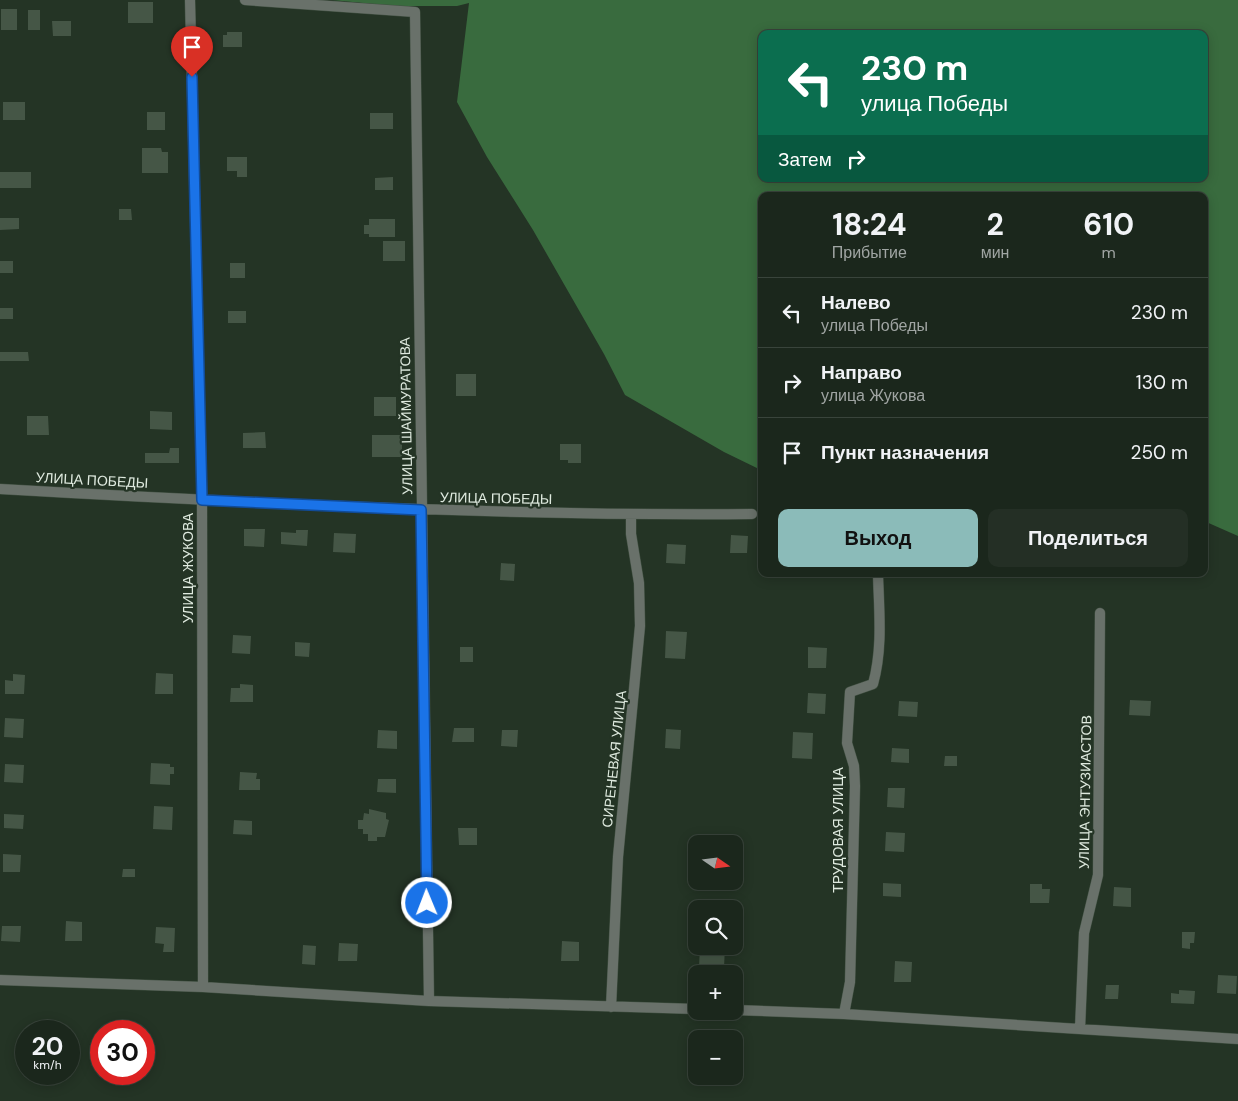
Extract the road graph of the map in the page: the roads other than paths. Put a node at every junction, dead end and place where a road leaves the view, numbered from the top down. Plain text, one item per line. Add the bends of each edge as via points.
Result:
1 (190, 0) edge
2 (245, 0) edge
3 (0, 489) edge
4 (202, 500) junction
5 (421, 510) junction
6 (752, 514) dead end
7 (631, 515) junction
8 (878, 577) edge
9 (1100, 613) dead end
10 (0, 980) edge
11 (204, 987) junction
12 (429, 1001) junction
13 (611, 1007) junction
14 (688, 1009) edge
15 (743, 1010) edge
16 (844, 1014) junction
17 (1080, 1029) junction
18 (1238, 1039) edge

1 - 4 street, УЛИЦА ЖУКОВА
2 - 5 street, УЛИЦА ШАЙМУРАТОВА via 415,12
3 - 4 street, УЛИЦА ПОБЕДЫ
4 - 5 street, УЛИЦА ПОБЕДЫ
4 - 11 street, УЛИЦА ЖУКОВА
5 - 7 street, УЛИЦА ПОБЕДЫ
5 - 12 street, УЛИЦА ШАЙМУРАТОВА
6 - 7 street, УЛИЦА ПОБЕДЫ
7 - 13 street, СИРЕНЕВАЯ УЛИЦА via 640,626 618,857
8 - 16 street, ТРУДОВАЯ УЛИЦА via 878,667 873,684 850,692 847,743 854,766 855,786 850,982
9 - 17 street, УЛИЦА ЭНТУЗИАСТОВ via 1098,875 1084,933
10 - 11 street
11 - 12 street
12 - 13 street
13 - 14 street
15 - 16 street
16 - 17 street
17 - 18 street

